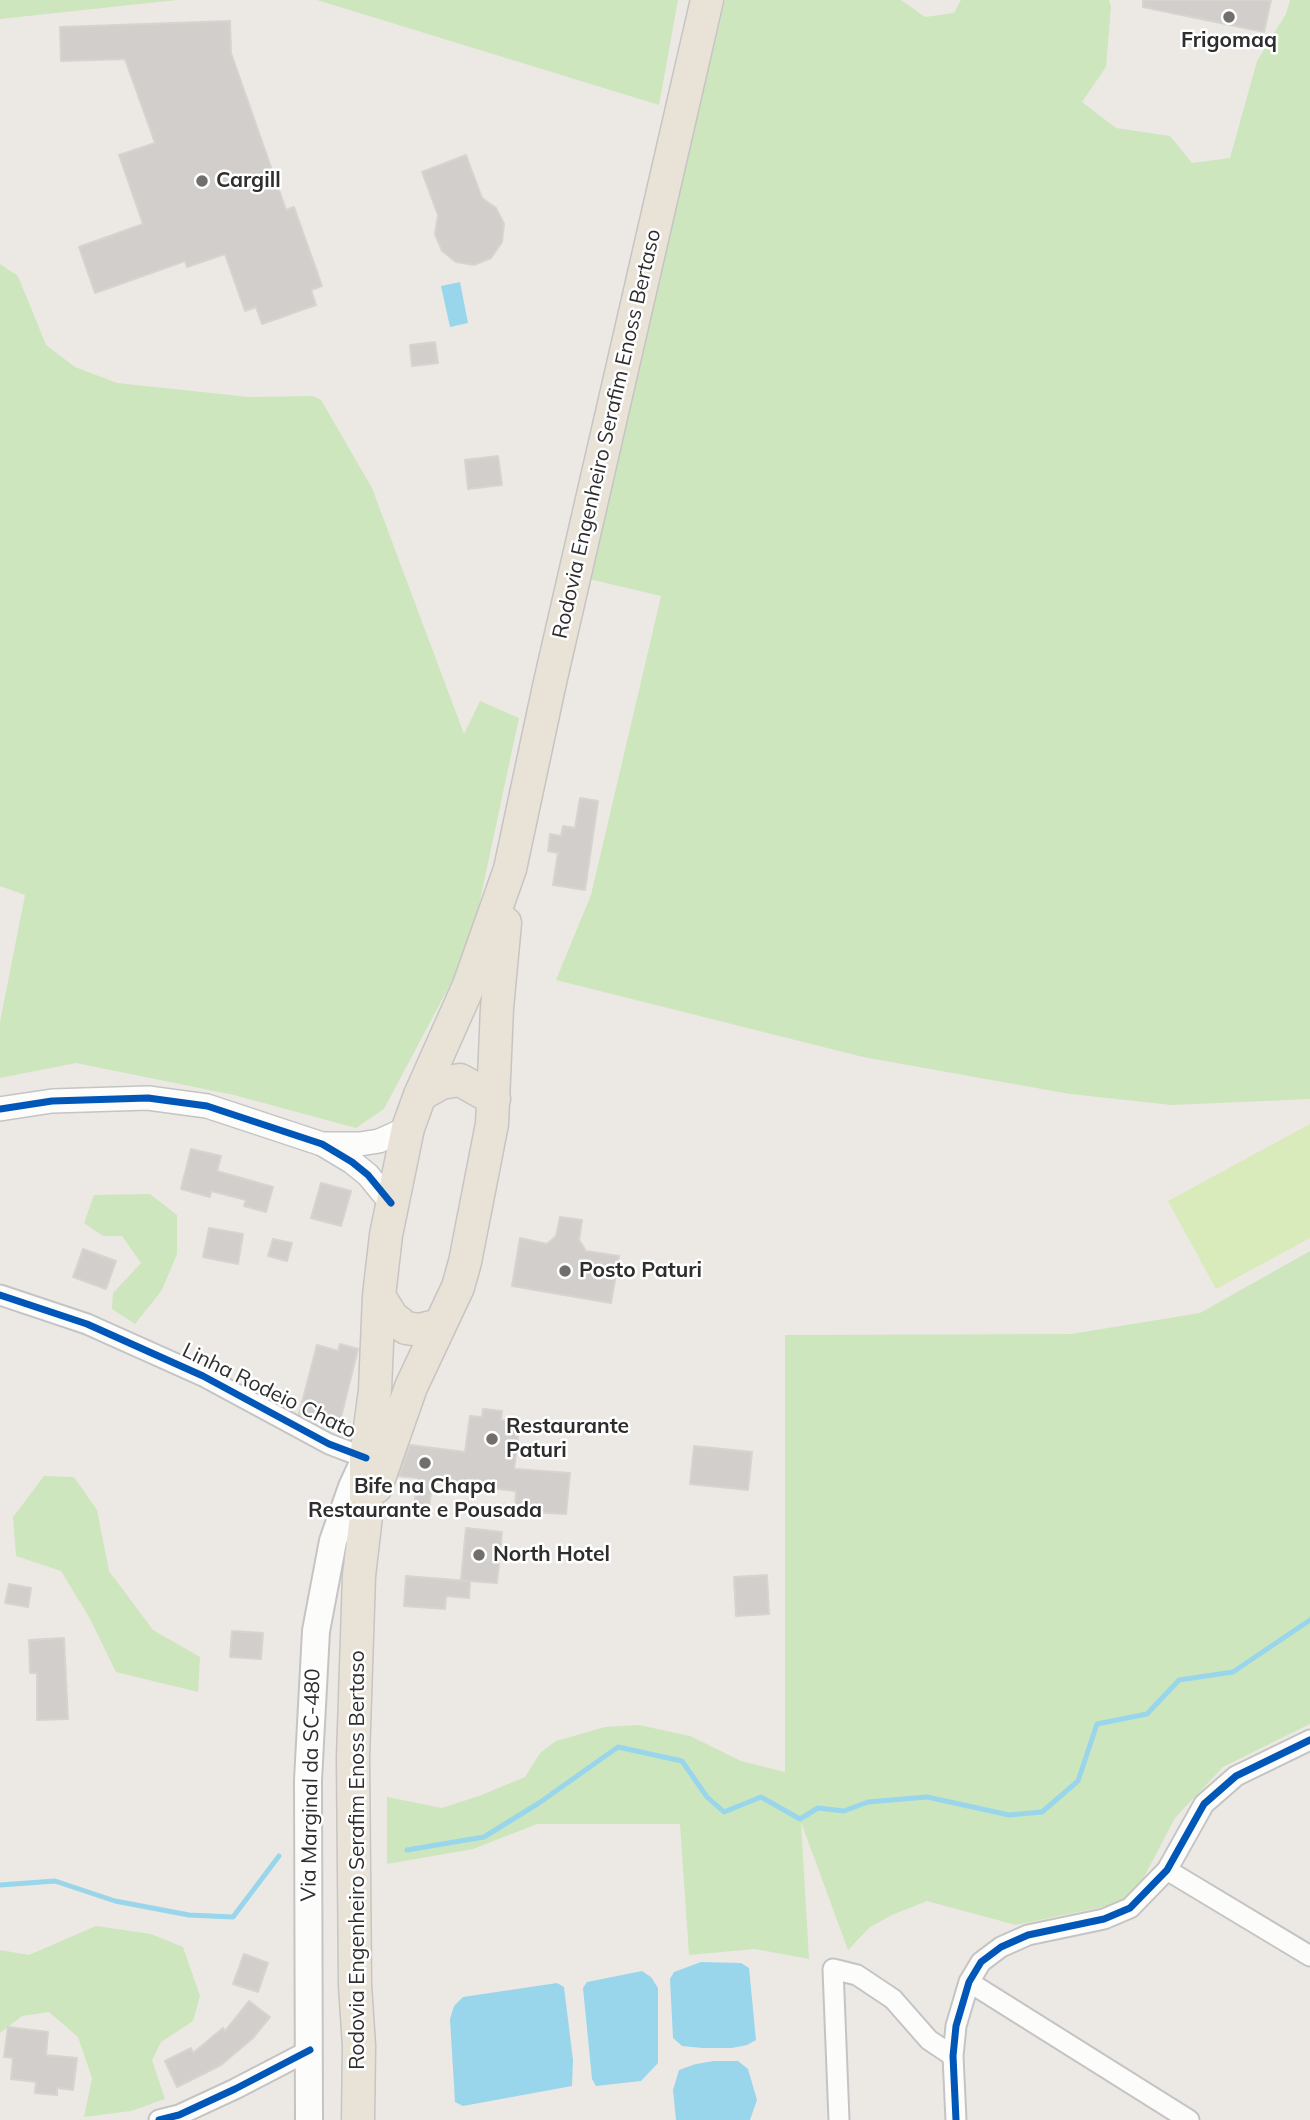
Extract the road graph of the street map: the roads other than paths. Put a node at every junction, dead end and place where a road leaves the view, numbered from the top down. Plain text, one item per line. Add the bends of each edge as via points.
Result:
1 (707, 0) edge
2 (510, 869) junction
3 (420, 1095) junction
4 (494, 1099) junction
5 (0, 1109) edge
6 (408, 1128) junction
7 (322, 1144) junction
8 (391, 1203) junction
9 (0, 1295) edge
10 (379, 1296) junction
11 (439, 1325) junction
12 (366, 1458) junction
13 (366, 1516) junction
14 (1310, 1740) edge
15 (1167, 1870) junction
16 (1310, 1956) edge
17 (969, 1982) junction
18 (310, 2050) junction
19 (953, 2056) junction
20 (159, 2120) edge
21 (309, 2120) edge
22 (358, 2120) edge
23 (839, 2120) edge
24 (956, 2120) edge
25 (1189, 2120) edge

1 - 2 highway, Rodovia Engenheiro Serafim Enoss Bertaso
2 - 3 highway, Rodovia Engenheiro Serafim Enoss Bertaso via 470,985
2 - 4 highway, Rodovia Engenheiro Serafim Enoss Bertaso via 496,1008
3 - 4 highway via 441,1083 460,1080
3 - 6 highway, Rodovia Engenheiro Serafim Enoss Bertaso
4 - 11 highway, Rodovia Engenheiro Serafim Enoss Bertaso via 488,1154 465,1262
5 - 7 street via 52,1101 148,1098 207,1106
6 - 7 street via 379,1141
6 - 8 highway, Rodovia Engenheiro Serafim Enoss Bertaso
7 - 8 street via 368,1175
8 - 10 highway, Rodovia Engenheiro Serafim Enoss Bertaso
9 - 12 street, Linha Rodeio Chato via 87,1324 203,1376 328,1444
10 - 11 highway via 391,1317 406,1328
10 - 12 highway, Rodovia Engenheiro Serafim Enoss Bertaso
11 - 13 highway, Rodovia Engenheiro Serafim Enoss Bertaso via 411,1387
12 - 13 highway, Rodovia Engenheiro Serafim Enoss Bertaso
12 - 18 main road, Via Marginal da SC-480 via 333,1541 316,1631 308,1780
13 - 22 highway, Rodovia Engenheiro Serafim Enoss Bertaso via 359,1576 353,1758
14 - 15 street via 1236,1776 1204,1804
15 - 16 street
15 - 17 street via 1130,1908 1001,1947 981,1962
17 - 19 street
17 - 25 street
18 - 20 street via 179,2115
18 - 21 main road, Via Marginal da SC-480
19 - 23 street via 929,2040 893,1999 857,1975 833,1969
19 - 24 street

